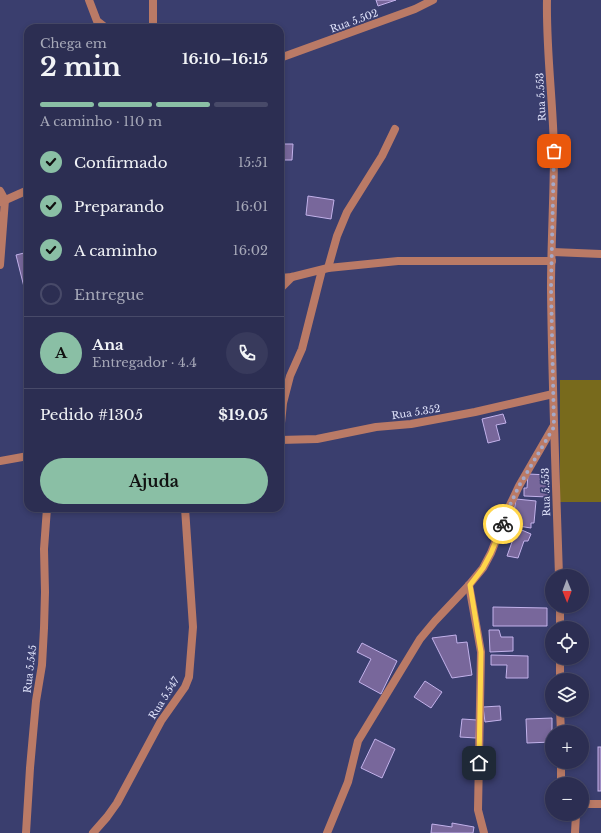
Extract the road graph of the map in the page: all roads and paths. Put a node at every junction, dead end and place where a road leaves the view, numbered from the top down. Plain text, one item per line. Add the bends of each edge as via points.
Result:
1 (89, 0) edge
2 (153, 0) edge
3 (416, 0) edge
4 (433, 0) edge
5 (547, 0) edge
6 (415, 9) junction
7 (101, 24) edge
8 (153, 24) edge
9 (284, 57) edge
10 (394, 129) dead end
11 (0, 191) edge
12 (24, 192) edge
13 (3, 201) edge
14 (553, 252) junction
15 (601, 254) edge
16 (552, 262) junction
17 (0, 265) edge
18 (325, 269) junction
19 (292, 277) junction
20 (284, 278) edge
21 (284, 286) edge
22 (553, 394) junction
23 (284, 399) edge
24 (554, 427) junction
25 (284, 440) edge
26 (24, 457) edge
27 (0, 461) edge
28 (47, 512) edge
29 (185, 512) edge
30 (559, 569) edge
31 (470, 585) junction
32 (589, 804) edge
33 (601, 804) edge
34 (576, 821) edge
35 (26, 833) edge
36 (93, 833) edge
37 (327, 833) edge
38 (484, 833) edge
39 (575, 833) edge

1 - 7 street via 97,21
2 - 8 street
3 - 6 street
4 - 6 street, Rua 5.502
5 - 14 street, Rua 5.553 via 554,151
6 - 9 street, Rua 5.502
10 - 18 street via 382,156 347,212
11 - 13 street
12 - 13 street
13 - 17 street
14 - 15 street
14 - 16 street, Rua 5.553
16 - 18 street via 398,261
16 - 22 street, Rua 5.553
18 - 19 street
18 - 23 street via 302,349 290,376
19 - 20 street
19 - 21 street
22 - 24 street, Rua 5.553
22 - 25 street, Rua 5.352 via 411,424 376,427 317,440
24 - 30 street, Rua 5.553
24 - 31 street via 519,486 491,553
26 - 27 street
28 - 35 street, Rua 5.545 via 44,643
29 - 36 street, Rua 5.547 via 193,627 189,677 161,721 117,803
31 - 37 street via 420,639 358,741 348,782
31 - 38 street via 481,652 478,810
32 - 33 street
34 - 39 street

